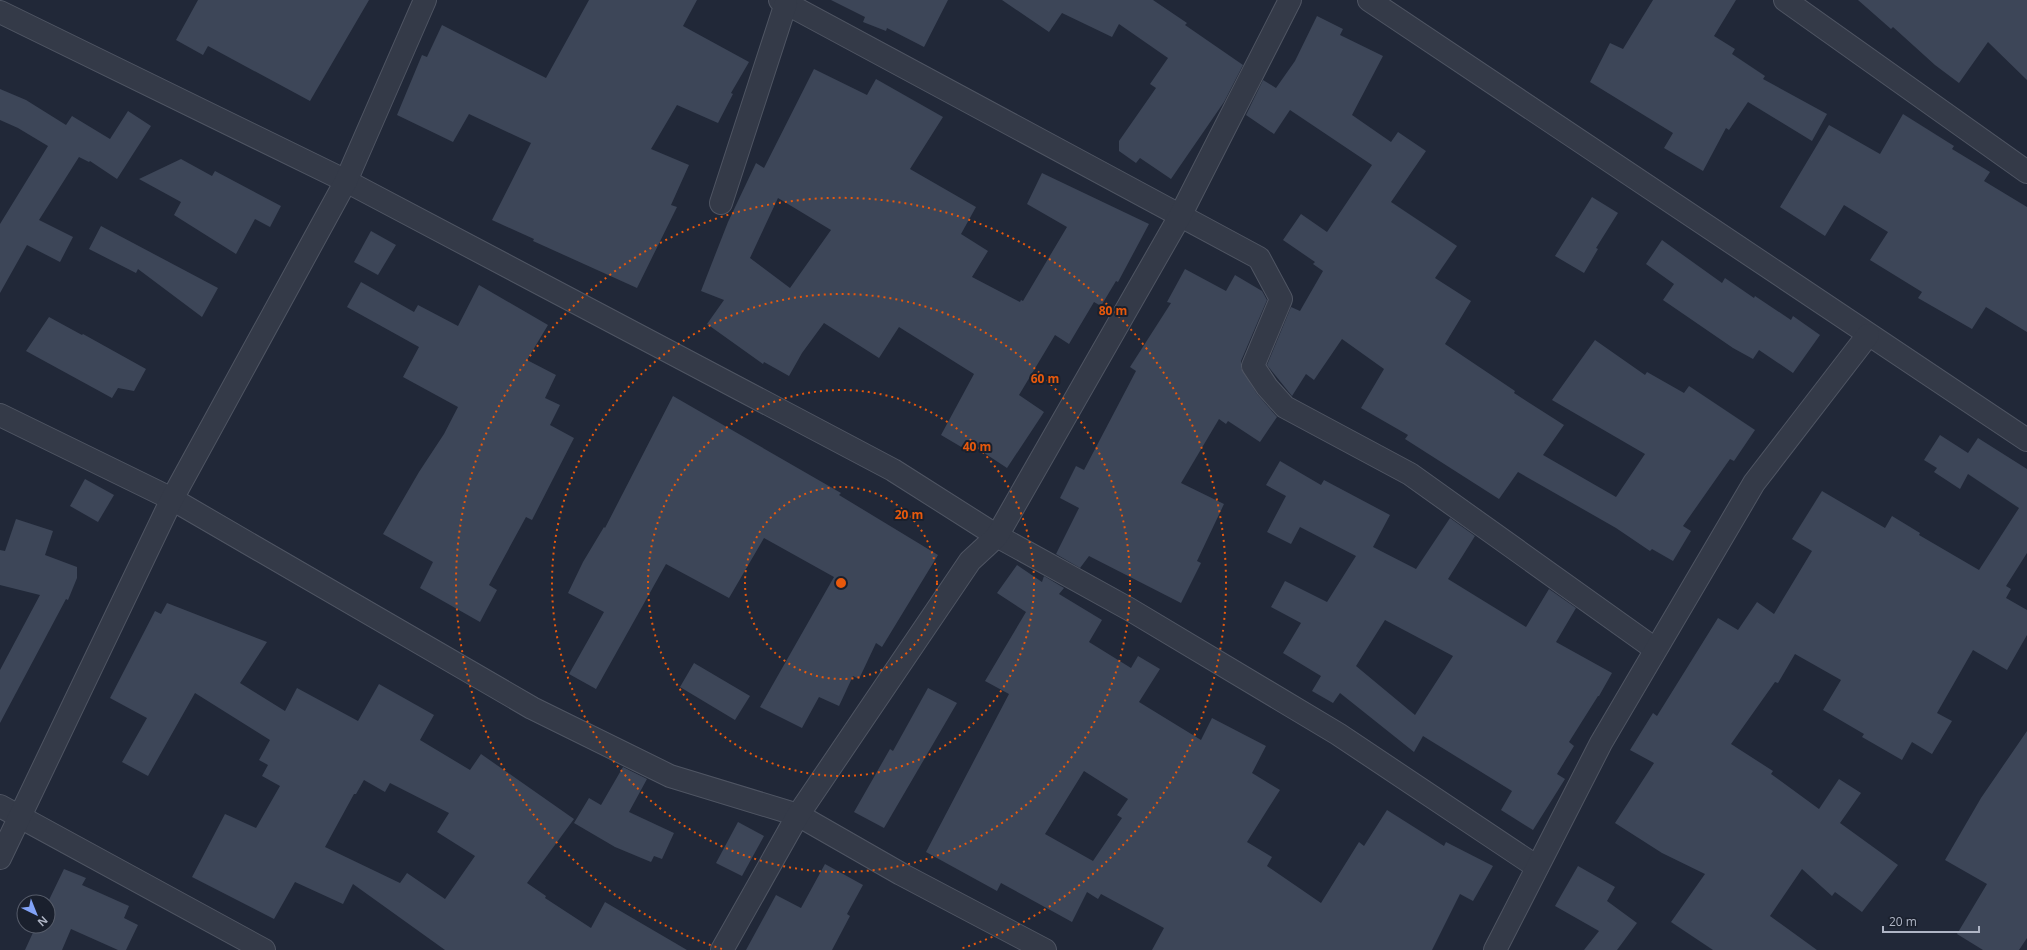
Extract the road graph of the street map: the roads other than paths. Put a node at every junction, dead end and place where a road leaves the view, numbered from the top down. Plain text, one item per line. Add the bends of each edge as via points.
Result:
1 (424, 0) edge
2 (1290, 0) edge
3 (1369, 0) edge
4 (1785, 0) edge
5 (783, 2) edge
6 (0, 12) edge
7 (2027, 172) edge
8 (346, 181) junction
9 (721, 203) dead end
10 (1180, 216) junction
11 (1868, 335) junction
12 (0, 415) edge
13 (2027, 440) edge
14 (172, 498) junction
15 (997, 536) junction
16 (1655, 649) junction
17 (0, 806) edge
18 (798, 815) junction
19 (20, 817) junction
20 (0, 858) edge
21 (1537, 867) junction
22 (264, 950) edge
23 (722, 950) edge
24 (1045, 950) edge
25 (1495, 950) edge

1 - 8 street
2 - 10 street
3 - 11 street
4 - 7 street
5 - 9 street
5 - 10 street
6 - 8 street
8 - 14 street
8 - 15 street via 893,470
10 - 15 street
10 - 16 street via 1259,258 1281,299 1253,366 1285,407 1410,474
11 - 13 street
11 - 16 street via 1754,483
12 - 14 street
14 - 18 street via 532,708 670,776
14 - 19 street
15 - 18 street via 970,561
15 - 21 street via 1129,609 1338,734
16 - 21 street via 1601,743
17 - 19 street
18 - 23 street
18 - 24 street via 901,874
19 - 20 street
19 - 22 street
21 - 25 street

